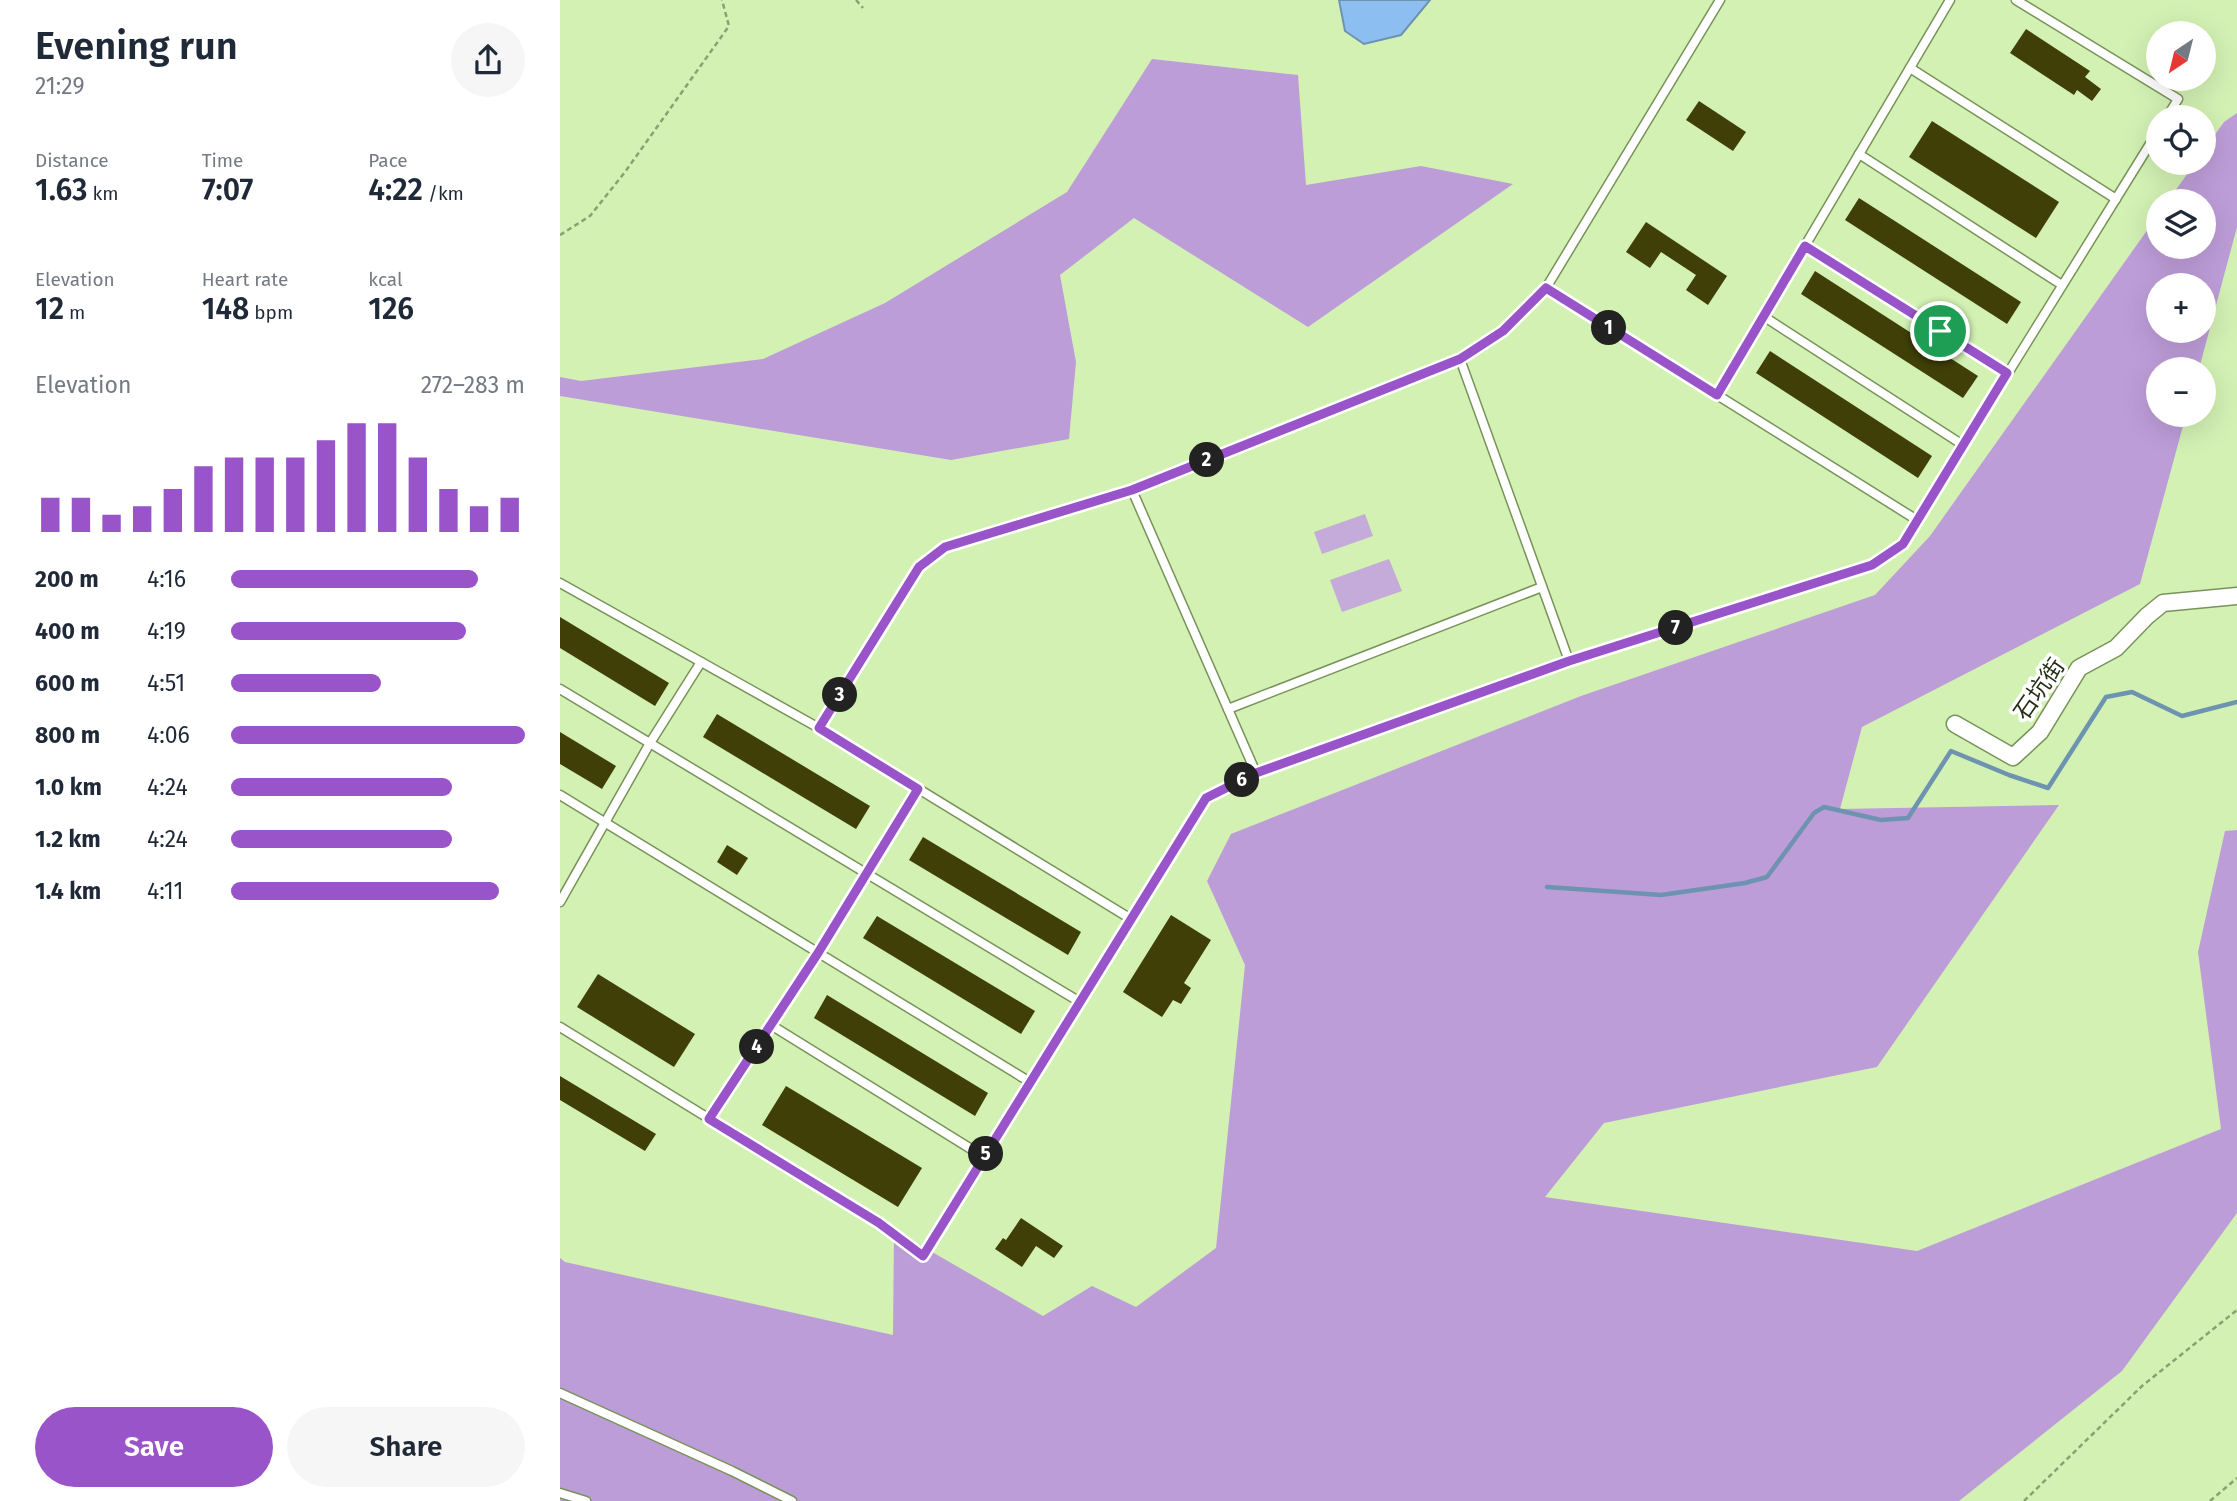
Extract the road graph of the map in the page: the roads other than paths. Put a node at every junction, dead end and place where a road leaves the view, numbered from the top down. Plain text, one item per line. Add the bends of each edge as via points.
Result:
1 (1720, 0) edge
2 (1950, 0) edge
3 (2016, 0) edge
4 (1910, 68) junction
5 (2174, 105) edge
6 (2146, 150) edge
7 (1859, 154) junction
8 (2116, 199) junction
9 (1805, 246) junction
10 (2062, 285) junction
11 (1546, 288) junction
12 (1763, 316) junction
13 (1460, 359) junction
14 (2007, 373) junction
15 (1717, 395) junction
16 (1963, 444) junction
17 (1132, 490) junction
18 (1917, 520) junction
19 (560, 583) edge
20 (1542, 587) junction
21 (2237, 596) edge
22 (1569, 661) junction
23 (701, 662) junction
24 (560, 688) edge
25 (1228, 709) junction
26 (1955, 724) dead end
27 (819, 728) junction
28 (650, 743) junction
29 (1256, 773) junction
30 (918, 789) junction
31 (560, 795) edge
32 (605, 822) junction
33 (866, 873) junction
34 (561, 898) edge
35 (1131, 919) junction
36 (818, 953) junction
37 (1080, 1002) junction
38 (771, 1025) junction
39 (560, 1027) edge
40 (1030, 1082) junction
41 (709, 1119) junction
42 (984, 1157) junction
43 (560, 1393) edge
44 (560, 1493) edge
45 (586, 1501) edge
46 (792, 1501) edge

1 - 11 lane
2 - 4 lane
3 - 5 lane via 2178,99
4 - 7 lane
4 - 8 lane
6 - 8 lane
7 - 9 lane
7 - 10 lane
8 - 10 lane
9 - 12 lane
9 - 14 lane
10 - 14 lane
11 - 13 lane via 1503,331
11 - 15 lane
12 - 15 lane
12 - 16 lane
13 - 17 lane
13 - 20 lane
14 - 16 lane
15 - 18 lane
16 - 18 lane
17 - 25 lane
17 - 27 lane via 945,547 919,567
18 - 22 lane via 1903,544 1872,565
19 - 23 lane
20 - 22 lane
20 - 25 lane
21 - 26 street, 石坑街 via 2163,603 2116,648 2079,668 2040,732 2013,757
22 - 29 lane
23 - 27 lane
23 - 28 lane
24 - 28 lane
25 - 29 lane
27 - 30 lane
28 - 32 lane
28 - 33 lane
29 - 35 lane via 1206,798
30 - 33 lane
30 - 35 lane
31 - 32 lane
32 - 34 lane
32 - 36 lane
33 - 36 lane
33 - 37 lane
35 - 37 lane
36 - 38 lane
36 - 40 lane
37 - 40 lane
38 - 41 lane
38 - 42 lane
39 - 41 lane
40 - 42 lane
41 - 42 lane via 879,1223 923,1256
43 - 46 lane
44 - 45 lane

